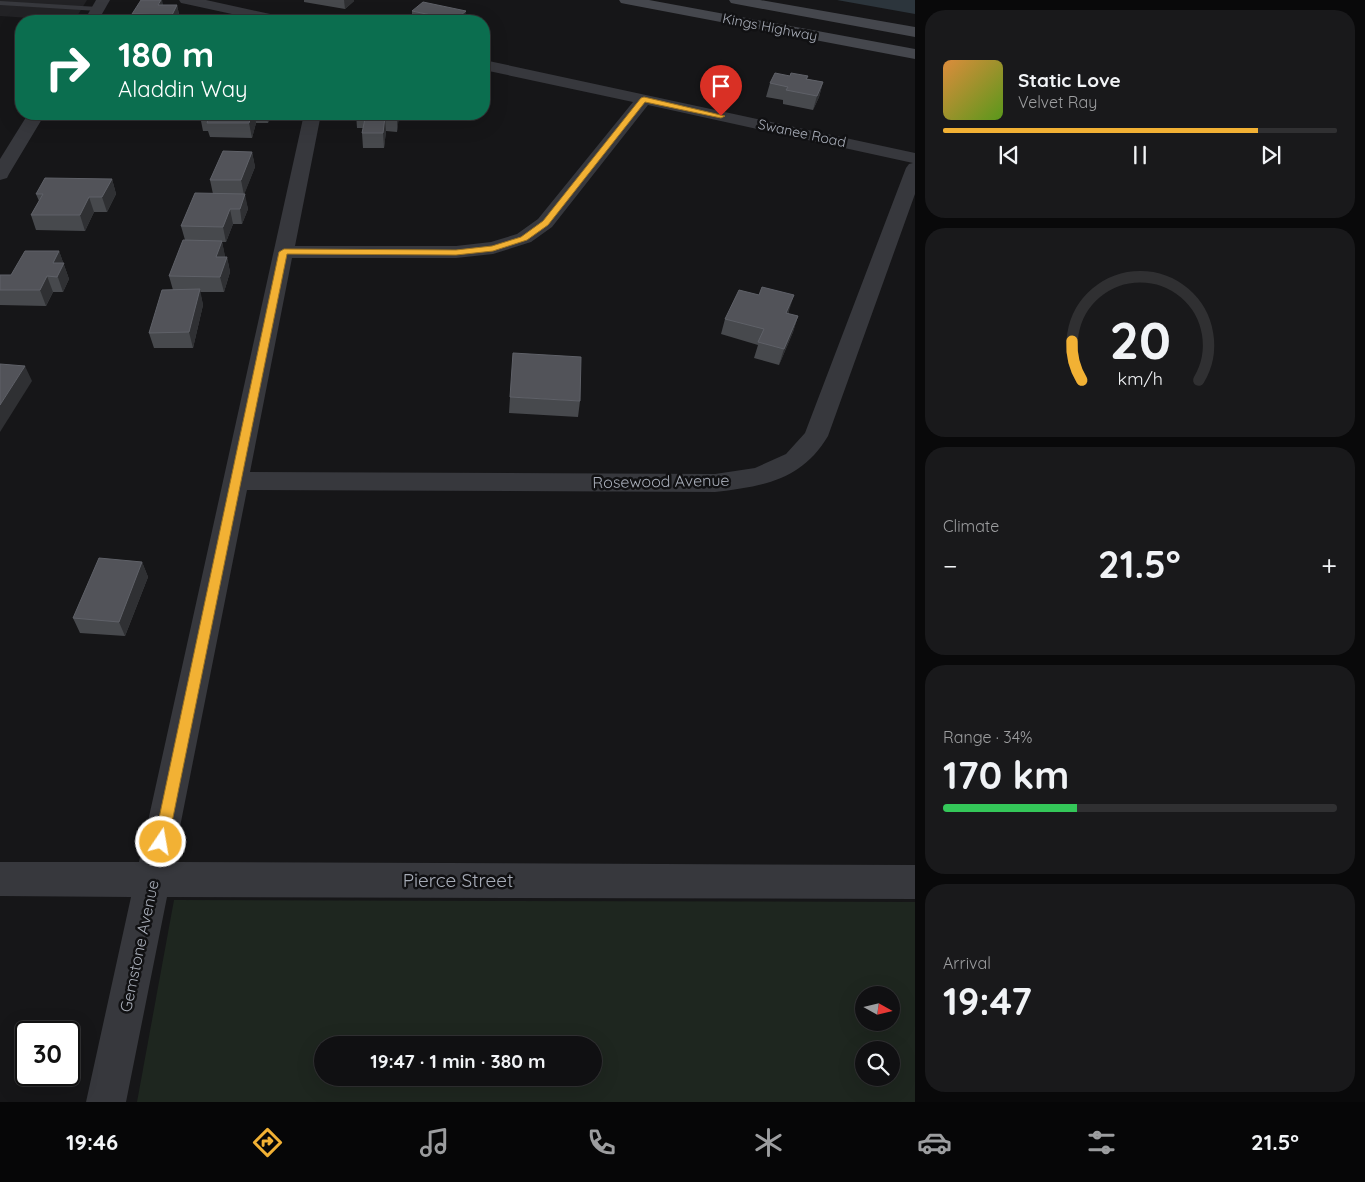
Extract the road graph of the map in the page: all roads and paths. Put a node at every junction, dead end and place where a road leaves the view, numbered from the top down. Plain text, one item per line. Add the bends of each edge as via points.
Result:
1 (186, 0) edge
2 (626, 0) edge
3 (736, 0) edge
4 (0, 3) edge
5 (97, 10) edge
6 (256, 15) edge
7 (915, 32) edge
8 (915, 54) edge
9 (490, 65) edge
10 (644, 99) junction
11 (32, 120) edge
12 (311, 120) edge
13 (915, 158) edge
14 (915, 168) edge
15 (0, 174) edge
16 (284, 252) junction
17 (236, 481) junction
18 (0, 879) edge
19 (153, 880) junction
20 (915, 882) edge
21 (106, 1102) edge

1 - 6 street
2 - 8 main road, Kings Highway
3 - 7 main road, Kings Highway
4 - 5 lane
9 - 10 street, Swanee Road
10 - 13 street, Swanee Road
10 - 16 street via 546,223 524,238 493,248 456,252
11 - 15 street
12 - 16 street, Gemstone Avenue
14 - 17 street, Rosewood Avenue via 816,436 795,460 760,477 715,482
16 - 17 street, Gemstone Avenue
17 - 19 street, Gemstone Avenue
18 - 19 street, Pierce Street
19 - 20 street, Pierce Street
19 - 21 street, Gemstone Avenue

